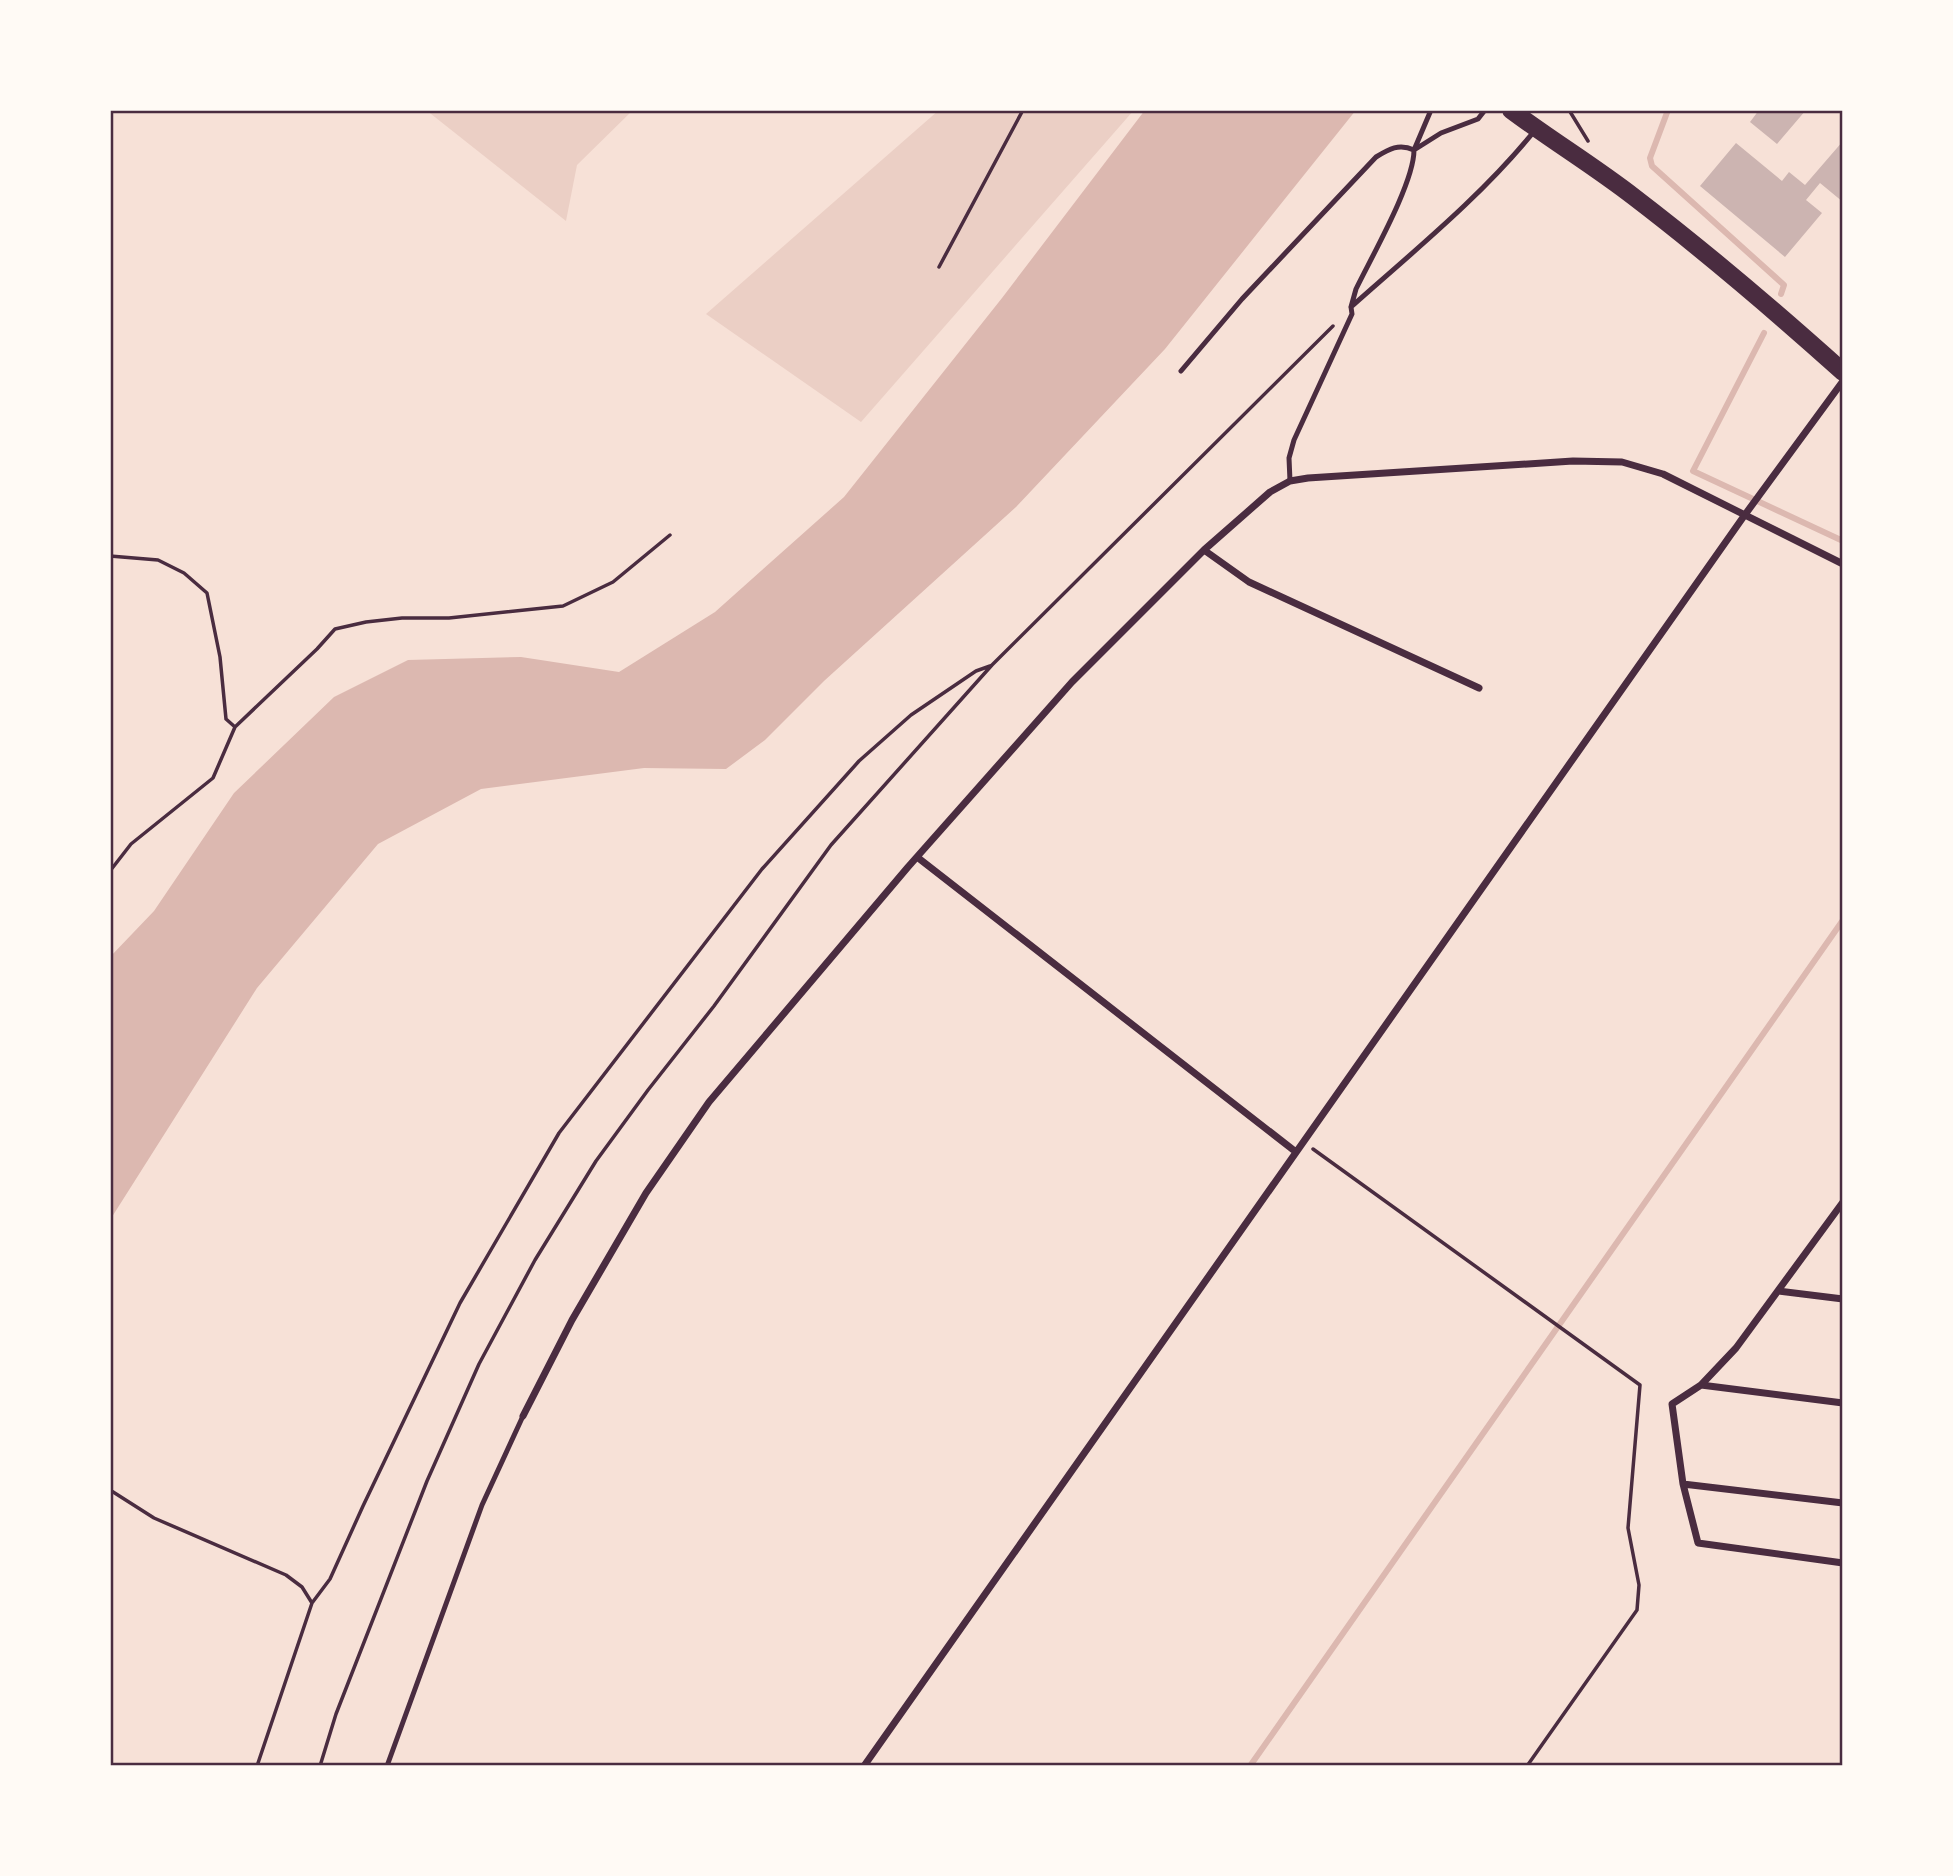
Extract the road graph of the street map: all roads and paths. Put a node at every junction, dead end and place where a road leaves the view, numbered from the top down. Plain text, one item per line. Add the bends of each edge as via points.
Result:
1 (1023, 110) edge
2 (1431, 110) edge
3 (1485, 110) edge
4 (1516, 114) edge
5 (1538, 127) junction
6 (1414, 150) junction
7 (939, 267) dead end
8 (1351, 307) junction
9 (1181, 371) dead end
10 (1843, 372) edge
11 (1843, 381) edge
12 (1290, 481) junction
13 (1744, 516) junction
14 (670, 536) dead end
15 (1204, 550) junction
16 (110, 556) edge
17 (1843, 565) edge
18 (992, 665) junction
19 (1479, 688) dead end
20 (235, 727) junction
21 (917, 857) junction
22 (110, 871) edge
23 (1303, 1142) junction
24 (1296, 1152) junction
25 (1843, 1202) edge
26 (1777, 1291) junction
27 (1843, 1299) edge
28 (1702, 1385) junction
29 (1843, 1403) edge
30 (523, 1416) joint
31 (1683, 1484) junction
32 (110, 1490) edge
33 (1843, 1503) edge
34 (1843, 1563) edge
35 (312, 1603) junction
36 (257, 1766) edge
37 (320, 1766) edge
38 (387, 1766) edge
39 (864, 1766) edge
40 (1528, 1766) edge

1 - 7 path
2 - 6 lane
3 - 6 lane via 1478,119 1441,133
4 - 5 main road
5 - 8 lane via 1475,196
5 - 10 main road via 1682,235
6 - 8 lane via 1405,186
6 - 9 lane via 1404,146 1376,157
8 - 12 lane via 1352,314 1294,440
8 - 18 path
11 - 13 street
12 - 13 street via 1573,461 1622,462 1663,474
12 - 15 street via 1270,492
13 - 17 street
13 - 23 street
14 - 20 path via 612,582 563,606 402,618 335,629
15 - 19 street via 1248,582
15 - 21 street via 1072,682
16 - 20 path via 158,560 184,573 207,593 226,719
18 - 35 path via 911,715 859,761 754,879 559,1133 460,1303 330,1579
18 - 37 path via 831,845 596,1161 542,1249 479,1364 427,1481
20 - 22 path via 213,778 131,844
21 - 24 street
21 - 30 street via 709,1102 646,1192
23 - 24 street
23 - 40 path via 1640,1385 1628,1528 1639,1585 1637,1611
24 - 39 street
25 - 26 street
26 - 27 street
26 - 28 street via 1736,1348
28 - 29 street
28 - 31 street via 1672,1404
30 - 38 lane via 482,1505
31 - 33 street
31 - 34 street via 1698,1543
32 - 35 path via 154,1518 286,1575 302,1587
35 - 36 path

